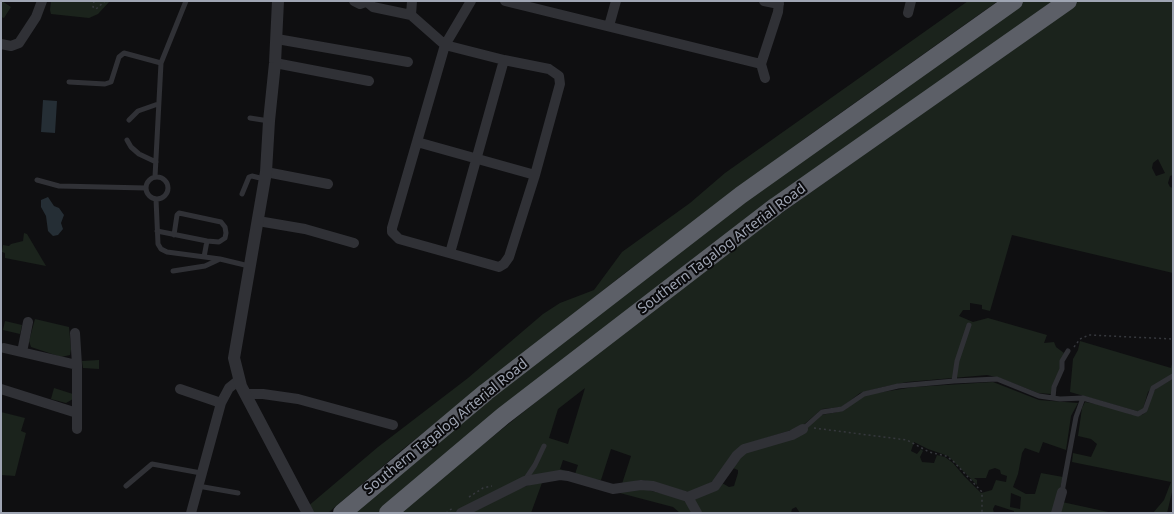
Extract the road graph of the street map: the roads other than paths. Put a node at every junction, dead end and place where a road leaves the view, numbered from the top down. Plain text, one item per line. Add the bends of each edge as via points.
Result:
1 (42, 1) edge
2 (186, 1) edge
3 (278, 1) edge
4 (354, 1) edge
5 (367, 1) edge
6 (412, 1) edge
7 (471, 1) edge
8 (505, 1) edge
9 (616, 1) edge
10 (764, 1) edge
11 (911, 1) edge
12 (1014, 1) edge
13 (1068, 1) edge
14 (779, 3) edge
15 (908, 13) dead end
16 (411, 15) junction
17 (609, 26) junction
18 (277, 40) junction
19 (1, 44) edge
20 (445, 45) junction
21 (504, 60) junction
22 (408, 62) dead end
23 (161, 63) junction
24 (275, 63) junction
25 (761, 64) junction
26 (765, 78) dead end
27 (369, 80) dead end
28 (69, 82) dead end
29 (158, 104) junction
30 (250, 118) dead end
31 (130, 120) dead end
32 (269, 121) junction
33 (127, 140) dead end
34 (417, 142) junction
35 (478, 159) junction
36 (156, 162) junction
37 (535, 174) junction
38 (266, 176) junction
39 (155, 177) junction
40 (37, 180) dead end
41 (328, 184) dead end
42 (146, 188) junction
43 (242, 194) dead end
44 (156, 199) junction
45 (258, 221) junction
46 (157, 232) junction
47 (174, 234) junction
48 (206, 241) junction
49 (354, 243) dead end
50 (450, 253) junction
51 (204, 257) junction
52 (220, 259) junction
53 (250, 266) junction
54 (173, 271) dead end
55 (28, 322) dead end
56 (969, 325) dead end
57 (75, 333) dead end
58 (4, 348) dead end
59 (1068, 351) road end
60 (22, 352) junction
61 (77, 365) junction
62 (1173, 376) edge
63 (239, 380) junction
64 (954, 381) junction
65 (180, 389) dead end
66 (1, 390) edge
67 (245, 394) junction
68 (1053, 398) junction
69 (1083, 398) junction
70 (221, 403) junction
71 (77, 413) junction
72 (393, 425) dead end
73 (77, 429) dead end
74 (803, 429) joint
75 (544, 446) dead end
76 (201, 473) junction
77 (525, 481) junction
78 (126, 486) dead end
79 (198, 486) junction
80 (1062, 492) joint
81 (238, 493) dead end
82 (688, 497) junction
83 (191, 513) edge
84 (308, 513) edge
85 (342, 513) edge
86 (388, 513) edge
87 (461, 513) edge
88 (697, 513) edge
89 (1056, 513) edge

1 - 19 street via 36,17 19,43 14,46
2 - 23 lane
3 - 18 street
4 - 5 street via 360,4
5 - 16 street via 373,7
6 - 16 street
7 - 20 street
8 - 17 street
9 - 17 street
10 - 14 street
11 - 15 street
12 - 85 highway, Southern Tagalog Arterial Road via 722,209 486,392
13 - 86 highway, Southern Tagalog Arterial Road via 776,206 503,416
14 - 25 street
16 - 20 street
17 - 25 street
18 - 22 street
18 - 24 street
20 - 21 street
20 - 34 street
21 - 35 street
21 - 37 street via 549,69 559,76 560,84
23 - 28 lane via 124,53 119,56 111,82
23 - 29 lane
24 - 27 street
24 - 32 street
25 - 26 street
29 - 31 lane via 138,111
29 - 36 lane
30 - 32 lane
32 - 38 street
33 - 36 lane via 139,154
34 - 35 street
34 - 50 street via 392,232 398,239
35 - 37 street
35 - 50 street
36 - 39 lane
37 - 50 street via 509,257 504,264 494,266
38 - 41 street
38 - 43 lane via 249,177
38 - 45 street
39 - 42 lane via 148,181
39 - 44 lane via 166,180 169,188 166,195
40 - 42 lane via 59,186
42 - 44 lane via 149,196
44 - 46 lane
45 - 49 street via 305,229
45 - 53 street
46 - 47 lane
46 - 51 lane via 161,249
47 - 48 lane
47 - 48 lane via 179,213 221,222 225,227 225,238 219,242
48 - 51 lane
51 - 52 lane
52 - 53 lane
52 - 54 lane via 205,266
53 - 63 street via 234,351
55 - 60 street
56 - 64 lane via 957,362
57 - 61 street
58 - 60 street
59 - 68 lane via 1054,386
60 - 61 street
61 - 71 street
62 - 69 lane via 1153,388 1141,414
63 - 67 street
63 - 70 street via 229,388
64 - 68 lane via 992,378 1032,394
64 - 74 lane via 898,386 864,394 842,409 822,412
65 - 70 street
66 - 71 street
67 - 72 street via 298,399
67 - 84 street
68 - 69 lane
69 - 80 lane via 1075,423
70 - 76 street
71 - 73 street
74 - 82 street via 744,450 737,455 715,486
75 - 77 lane
76 - 78 lane via 152,464
76 - 79 street
77 - 82 street via 568,476 613,489 653,486
77 - 87 street
79 - 81 lane
79 - 83 street
80 - 89 street
82 - 88 street

